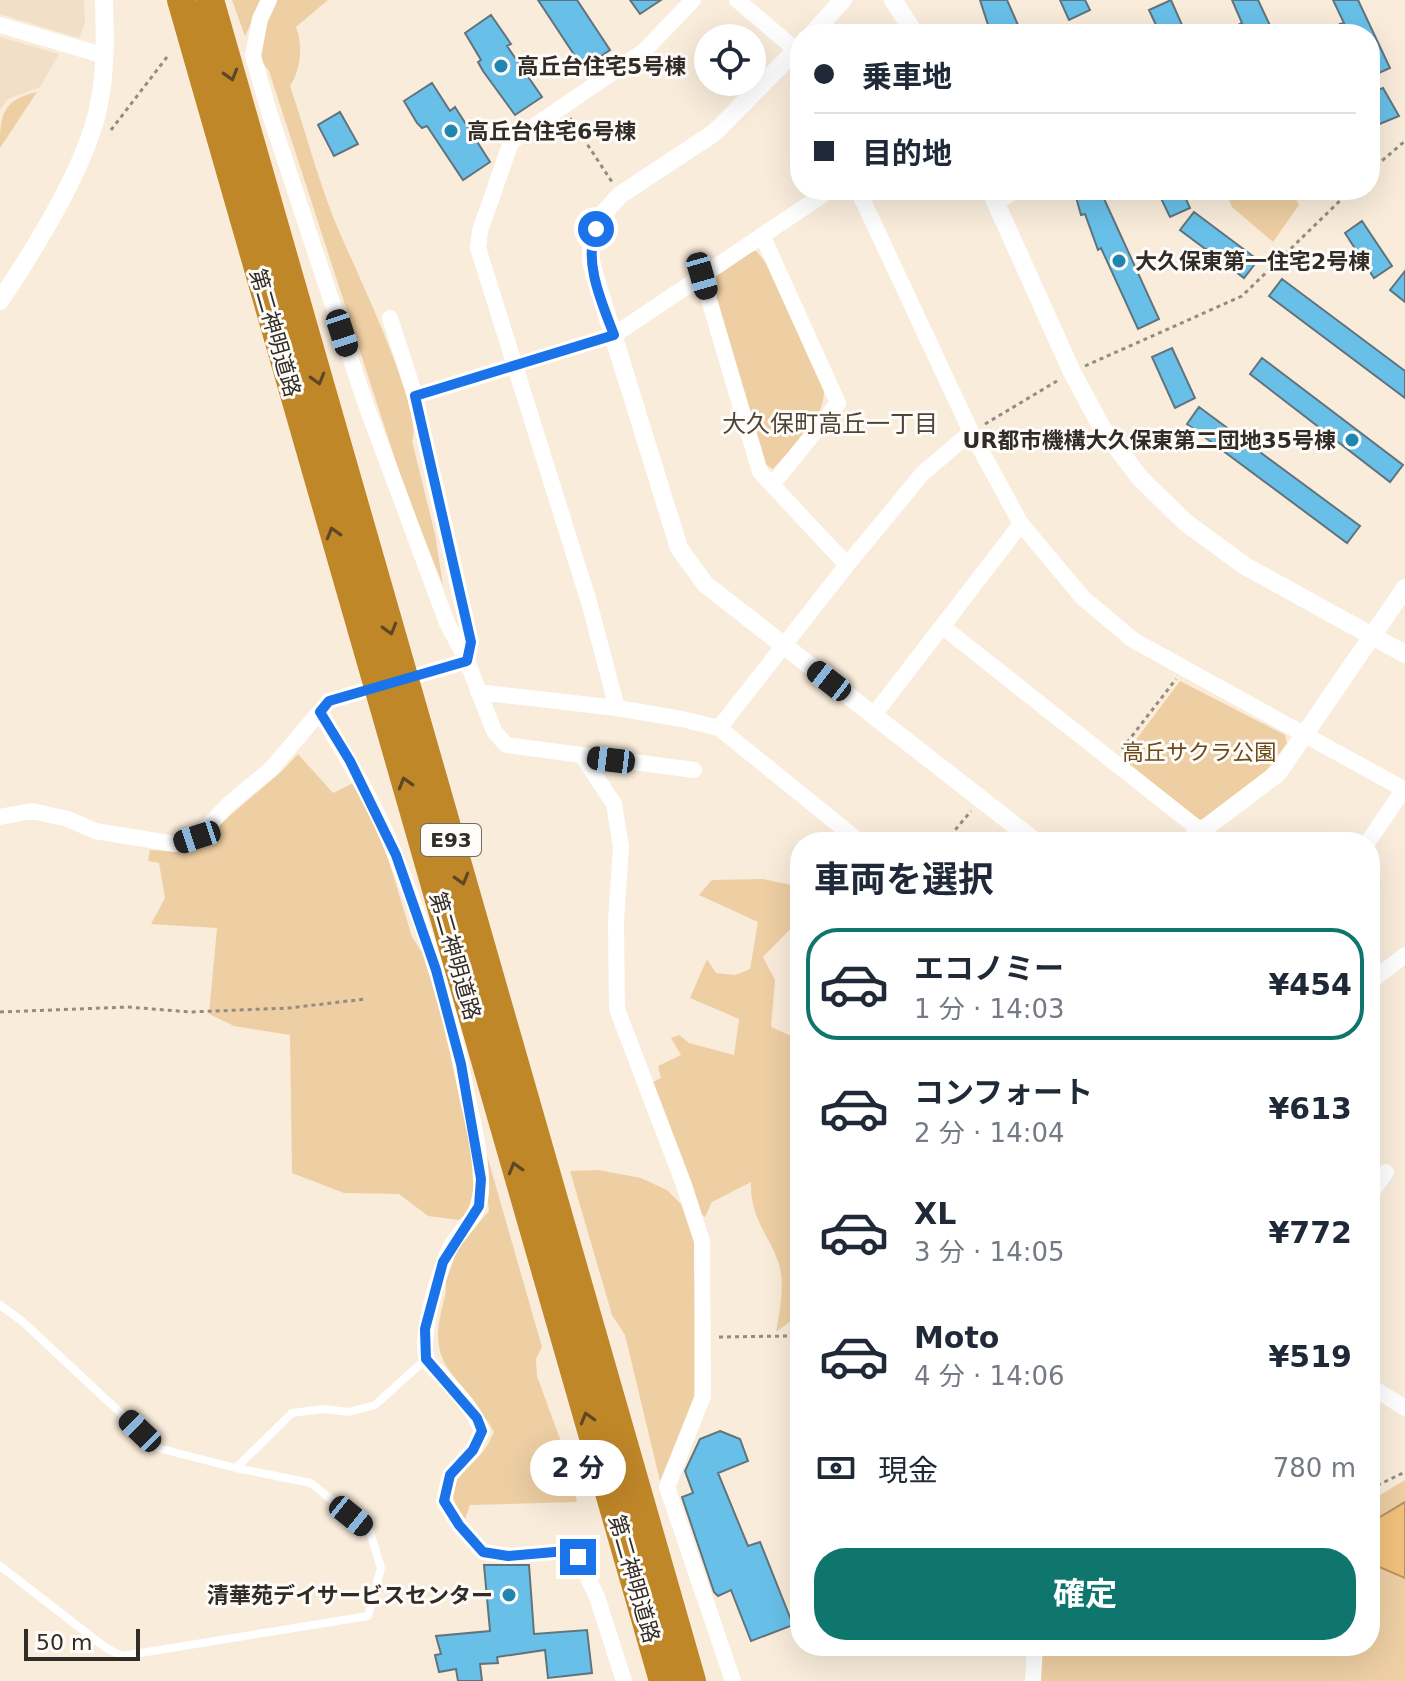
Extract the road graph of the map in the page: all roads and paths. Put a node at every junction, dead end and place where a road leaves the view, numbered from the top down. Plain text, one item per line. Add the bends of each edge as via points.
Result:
1 (104, 0) edge
2 (181, 0) edge
3 (210, 0) edge
4 (269, 0) edge
5 (693, 0) edge
6 (737, 0) edge
7 (843, 0) edge
8 (893, 0) edge
9 (821, 24) edge
10 (909, 24) edge
11 (0, 25) edge
12 (790, 44) edge
13 (105, 56) junction
14 (167, 57) dead end
15 (790, 61) edge
16 (564, 107) junction
17 (108, 134) dead end
18 (1405, 141) edge
19 (1380, 162) edge
20 (620, 195) junction
21 (815, 200) edge
22 (863, 200) edge
23 (995, 200) edge
24 (1341, 200) edge
25 (762, 235) junction
26 (702, 276) junction
27 (0, 301) edge
28 (390, 318) dead end
29 (614, 335) junction
30 (514, 367) junction
31 (1072, 372) junction
32 (415, 396) junction
33 (971, 432) junction
34 (772, 485) junction
35 (1021, 524) junction
36 (847, 565) junction
37 (1405, 588) edge
38 (943, 627) junction
39 (1372, 636) junction
40 (785, 647) junction
41 (1405, 654) edge
42 (458, 663) junction
43 (1185, 668) junction
44 (478, 692) junction
45 (325, 706) junction
46 (617, 708) junction
47 (873, 716) junction
48 (719, 728) junction
49 (1305, 734) junction
50 (583, 757) junction
51 (1112, 761) junction
52 (694, 770) dead end
53 (1404, 789) edge
54 (981, 799) junction
55 (0, 817) edge
56 (848, 832) edge
57 (953, 832) edge
58 (1023, 832) edge
59 (1189, 832) edge
60 (1201, 832) edge
61 (1375, 832) edge
62 (1405, 955) edge
63 (1380, 974) edge
64 (365, 999) dead end
65 (0, 1012) edge
66 (1386, 1172) dead end
67 (1380, 1181) edge
68 (0, 1305) edge
69 (790, 1334) edge
70 (703, 1337) junction
71 (426, 1359) junction
72 (1380, 1392) edge
73 (1405, 1408) edge
74 (236, 1468) junction
75 (1405, 1472) edge
76 (1380, 1484) edge
77 (0, 1566) edge
78 (1034, 1656) edge
79 (624, 1681) edge
80 (663, 1681) edge
81 (692, 1681) edge
82 (733, 1681) edge
83 (1033, 1681) edge

1 - 13 street
80 -> 2 highway, 第二神明道路 / E93
3 -> 81 highway, 第二神明道路 / E93
4 - 42 street via 253,56 365,402
5 - 16 street via 644,51
6 - 12 street
7 - 9 street
8 - 10 street
11 - 13 street
13 - 27 street via 99,106 82,157
14 - 17 path
15 - 20 street via 714,133
16 - 20 path
16 - 30 street via 511,142 480,231 478,248
18 - 19 path
20 - 29 street via 602,215 591,242 591,261
21 - 25 street
22 - 33 street
23 - 31 street
24 - 31 path via 1242,296
25 - 26 street
25 - 34 street via 838,403
26 - 29 street
26 - 34 street via 760,472
28 - 32 street
29 - 30 street
29 - 40 street via 679,548 705,584
30 - 32 street
30 - 46 street
31 - 33 path
31 - 39 street via 1102,428 1140,478 1185,522 1245,566
32 - 42 street via 471,642
33 - 35 street
33 - 36 street via 922,474
34 - 36 street
35 - 38 street
35 - 43 street via 1083,598 1133,640
36 - 40 street
37 - 39 street
38 - 47 street
38 - 51 street
39 - 41 street
39 - 49 street
40 - 47 street
40 - 48 street
42 - 44 street
42 - 45 street
43 - 49 street
43 - 51 path
44 - 46 street
44 - 50 street via 494,731 506,745
45 - 55 street via 271,769 197,837 175,844 95,831 32,811
45 - 71 street via 396,855 436,970 474,1131 479,1206 443,1262 425,1329
46 - 48 street
47 - 54 street
48 - 56 street
49 - 53 street
49 - 60 street via 1278,773
50 - 52 street
50 - 70 street via 614,804 621,847 617,1009 702,1241
51 - 59 street
53 - 61 street
54 - 57 path
54 - 58 street
62 - 63 street
64 - 65 path via 190,1012 128,1007
66 - 67 street
68 - 74 lane via 158,1448
69 - 70 path
70 - 82 street via 703,1396 667,1487
71 - 74 lane via 375,1405 349,1412 292,1413
71 - 79 street via 477,1418 482,1431 450,1475 444,1501 483,1552 508,1556 566,1551 578,1557
72 - 73 street
74 - 77 lane via 311,1483 370,1532 381,1568 368,1616 122,1656
75 - 76 path
78 - 83 street

